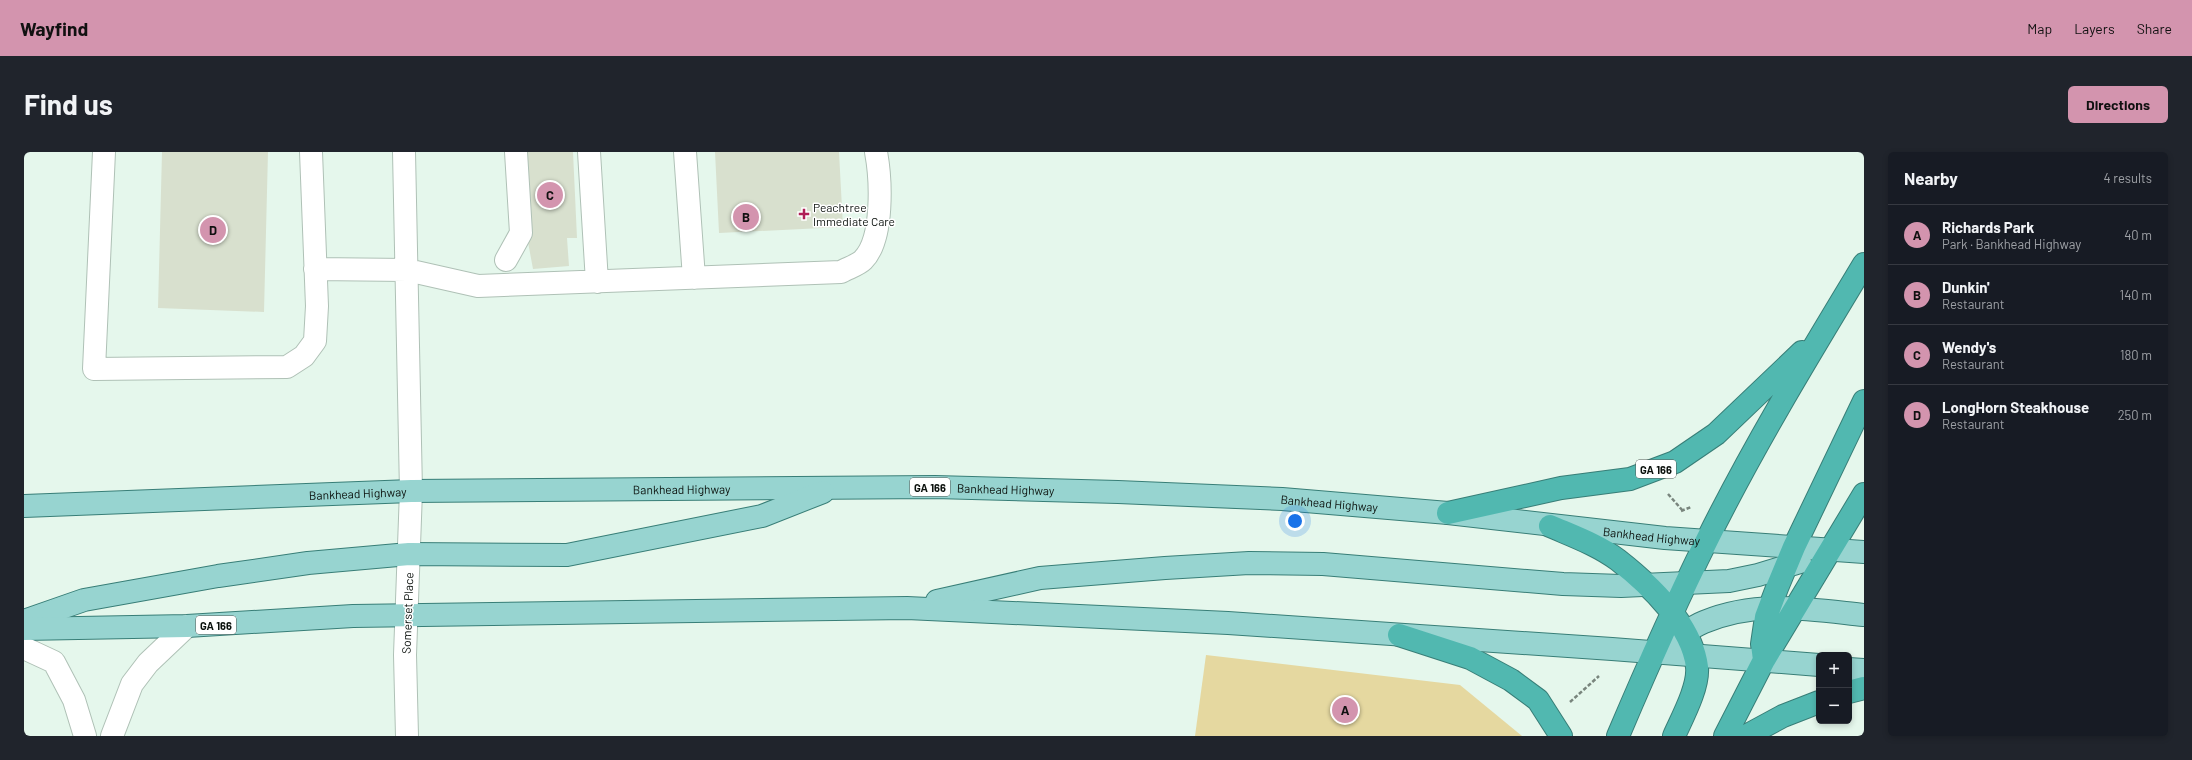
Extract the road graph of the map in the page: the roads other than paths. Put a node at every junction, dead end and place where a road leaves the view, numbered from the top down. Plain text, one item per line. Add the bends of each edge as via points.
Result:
1 (104, 152) edge
2 (310, 152) edge
3 (404, 152) edge
4 (516, 152) edge
5 (589, 152) edge
6 (685, 152) edge
7 (876, 152) edge
8 (506, 260) dead end
9 (1864, 264) edge
10 (315, 269) junction
11 (407, 270) junction
12 (694, 278) junction
13 (597, 282) junction
14 (1820, 335) junction
15 (1864, 401) edge
16 (835, 487) junction
17 (411, 491) junction
18 (1864, 494) edge
19 (24, 506) edge
20 (1448, 513) junction
21 (1550, 526) junction
22 (1707, 540) junction
23 (1794, 547) junction
24 (1829, 550) junction
25 (1864, 552) edge
26 (408, 554) junction
27 (1786, 567) junction
28 (1686, 584) junction
29 (1646, 585) junction
30 (1770, 607) junction
31 (907, 608) junction
32 (1795, 608) junction
33 (1673, 612) junction
34 (407, 615) junction
35 (1864, 615) edge
36 (24, 621) edge
37 (188, 626) junction
38 (24, 630) edge
39 (1685, 632) junction
40 (1399, 635) junction
41 (24, 648) edge
42 (1655, 652) junction
43 (1694, 655) junction
44 (1764, 660) junction
45 (1816, 665) edge
46 (1852, 669) edge
47 (1864, 670) edge
48 (1864, 688) edge
49 (1852, 691) edge
50 (1816, 703) edge
51 (85, 736) edge
52 (112, 736) edge
53 (406, 736) edge
54 (1561, 736) edge
55 (1618, 736) edge
56 (1674, 736) edge
57 (1726, 736) edge
58 (1746, 736) edge

1 - 10 street via 94,369 287,367 304,356 315,341
2 - 10 street
3 - 11 street, Somerset Place
4 - 8 street via 520,233
5 - 13 street
6 - 12 street
7 - 12 street via 879,166 878,226 863,260 841,272
9 - 14 highway, GA 166
10 - 11 street
11 - 13 street via 478,286
11 - 17 street, Somerset Place
12 - 13 street
14 - 20 highway, GA 166 via 1716,434 1675,462 1630,479 1561,488
14 - 22 highway via 1749,458
15 - 23 highway
16 - 17 main road, Bankhead Highway / GA 166
16 - 20 main road, Bankhead Highway / GA 166 via 1118,492 1282,499
16 - 26 main road via 762,516 568,554
17 - 19 main road, Bankhead Highway / GA 166
17 - 26 street, Somerset Place
18 - 24 highway
20 - 21 main road, Bankhead Highway
21 - 22 main road, Bankhead Highway
21 - 29 highway via 1585,540 1618,560
22 - 23 main road, Bankhead Highway
22 - 28 highway
23 - 24 main road, Bankhead Highway
23 - 27 highway
24 - 25 main road, Bankhead Highway
24 - 27 main road
24 - 32 highway
26 - 34 street, Somerset Place
26 - 36 main road via 308,563 218,576 84,600
27 - 28 main road via 1729,581
27 - 30 highway
28 - 29 main road
28 - 33 highway
29 - 31 main road via 1563,584 1323,564 1249,563 1040,578
29 - 33 highway
30 - 32 main road
30 - 39 main road via 1736,612 1703,622
30 - 44 highway via 1762,644
31 - 34 main road, GA 166
31 - 40 main road via 1120,616
32 - 35 main road
32 - 44 highway
33 - 39 highway
33 - 42 highway
34 - 37 main road, GA 166
34 - 53 street, Somerset Place
37 - 38 main road, GA 166
37 - 52 street via 148,663 132,684
39 - 42 main road
39 - 43 highway
40 - 42 main road
40 - 54 highway via 1470,658 1511,680 1538,700
41 - 51 street via 54,662 74,700
42 - 43 main road
42 - 55 highway
43 - 44 main road
43 - 56 highway via 1697,668 1695,684
44 - 45 main road
44 - 57 highway
46 - 47 main road
48 - 49 highway
50 - 58 highway via 1783,716

